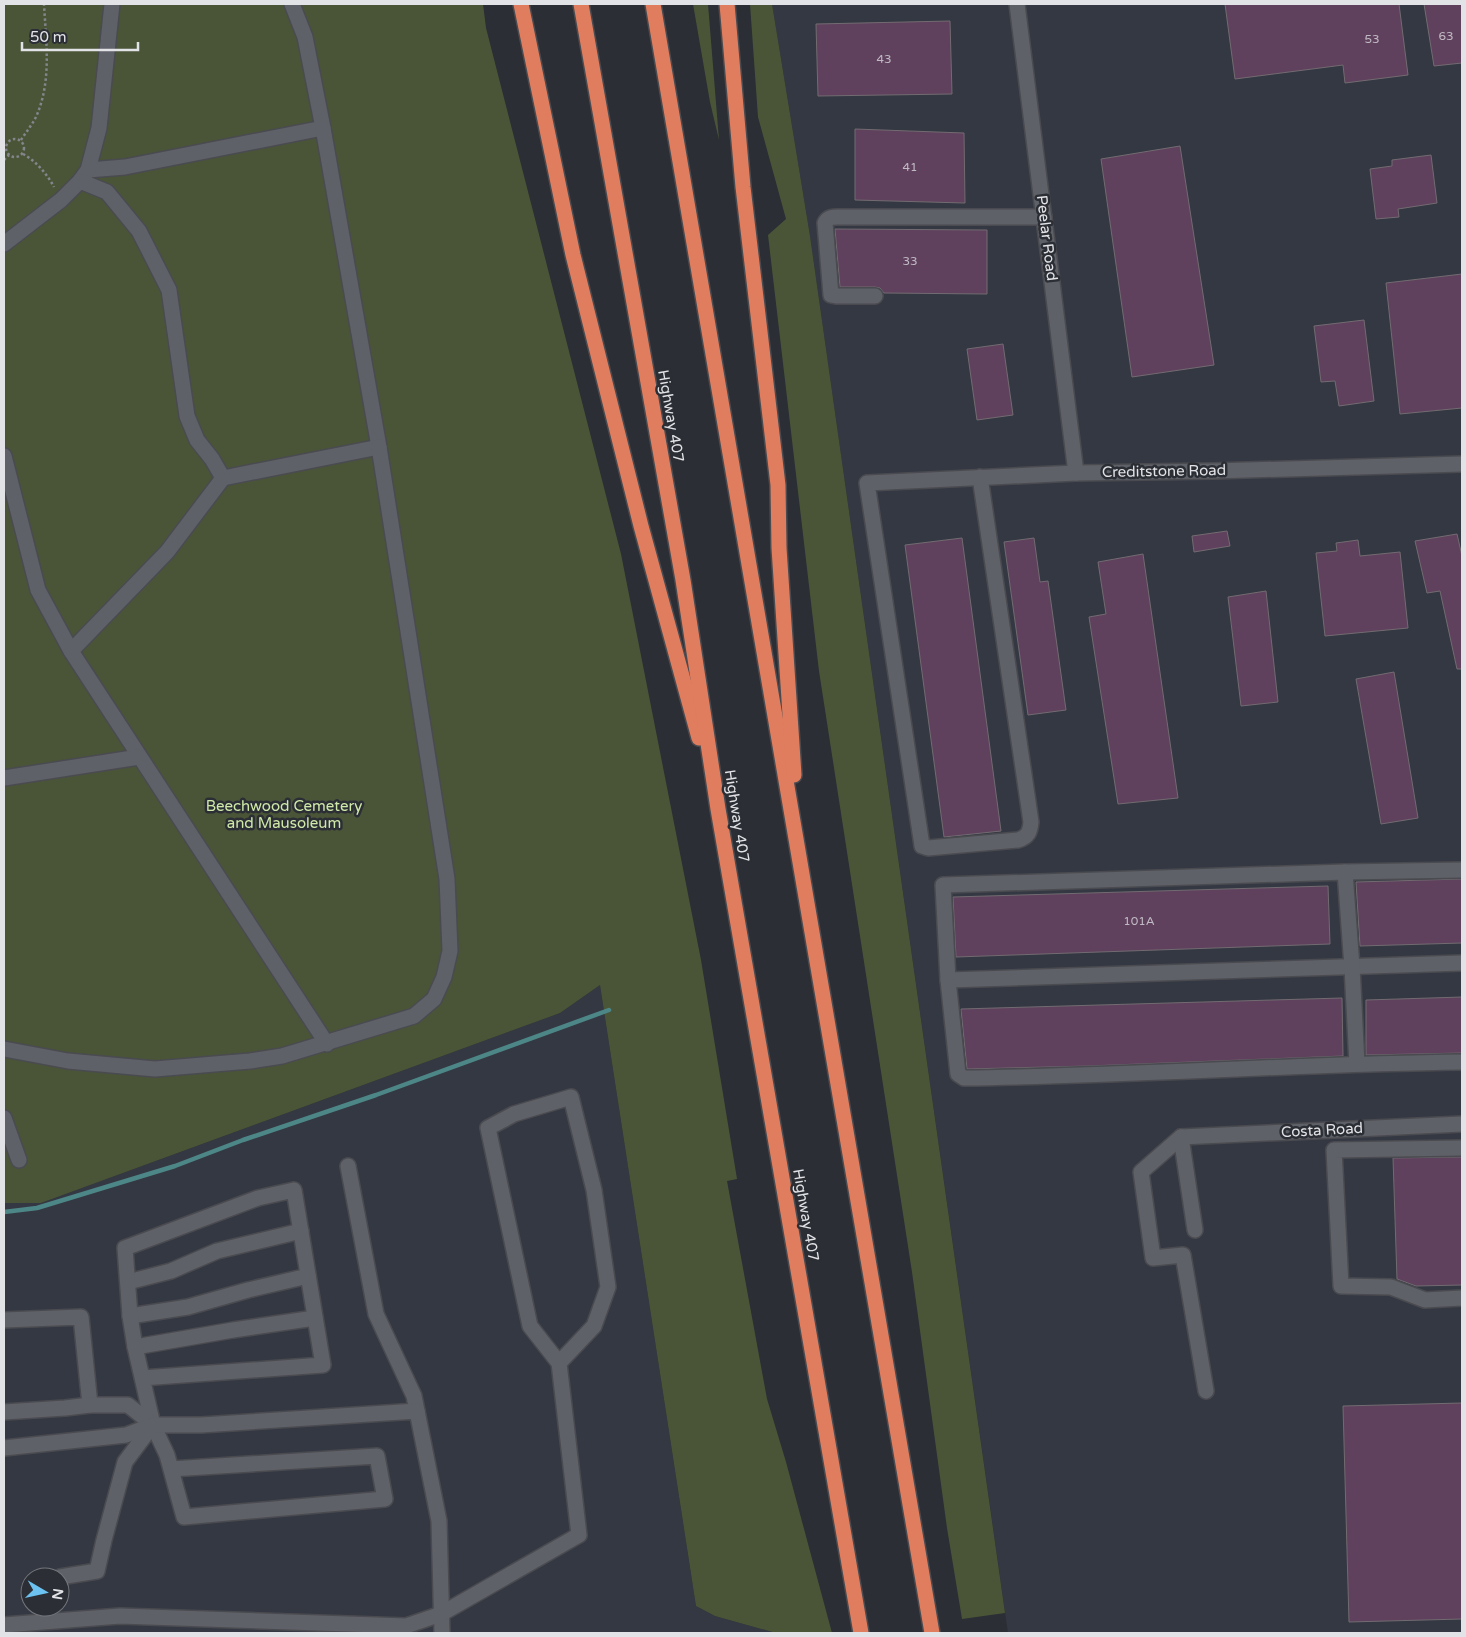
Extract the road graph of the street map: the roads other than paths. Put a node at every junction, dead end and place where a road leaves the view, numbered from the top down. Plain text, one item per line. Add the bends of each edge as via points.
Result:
1 (112, 4) edge
2 (292, 4) edge
3 (521, 4) edge
4 (581, 4) edge
5 (653, 4) edge
6 (727, 4) edge
7 (1017, 4) edge
8 (323, 128) junction
9 (84, 175) junction
10 (1044, 217) junction
11 (4, 244) edge
12 (875, 296) dead end
13 (379, 447) junction
14 (4, 456) edge
15 (1462, 464) edge
16 (1076, 473) junction
17 (980, 477) junction
18 (223, 478) junction
19 (71, 651) junction
20 (139, 757) junction
21 (4, 778) edge
22 (718, 809) junction
23 (800, 857) junction
24 (1462, 870) edge
25 (1345, 872) junction
26 (1462, 964) edge
27 (1352, 967) junction
28 (948, 980) junction
29 (327, 1044) junction
30 (4, 1049) edge
31 (1462, 1062) edge
32 (1357, 1064) junction
33 (4, 1118) edge
34 (1462, 1124) edge
35 (1181, 1137) junction
36 (1462, 1148) edge
37 (19, 1160) dead end
38 (348, 1166) dead end
39 (301, 1230) junction
40 (1196, 1230) dead end
41 (308, 1276) junction
42 (128, 1282) junction
43 (1462, 1298) edge
44 (130, 1316) junction
45 (315, 1318) junction
46 (4, 1320) edge
47 (135, 1347) junction
48 (558, 1363) junction
49 (142, 1378) junction
50 (1206, 1391) dead end
51 (90, 1405) junction
52 (417, 1411) junction
53 (4, 1412) edge
54 (153, 1425) junction
55 (4, 1448) edge
56 (171, 1468) junction
57 (70, 1575) edge
58 (441, 1614) junction
59 (4, 1625) edge
60 (442, 1633) edge
61 (861, 1633) edge
62 (932, 1633) edge

1 - 9 street via 99,128
2 - 8 street via 305,37
3 - 22 highway via 573,255 641,526
4 - 22 highway, Highway 407 via 683,580
5 - 23 highway
6 - 23 highway via 743,187 778,485 779,548
7 - 10 street, Peelar Road
8 - 9 street
8 - 13 street
9 - 11 street via 61,200
9 - 18 street via 107,192 139,231 169,290 187,416 197,440
10 - 12 street via 826,219 831,295
10 - 16 street, Peelar Road
13 - 18 street
13 - 29 street via 447,879 450,951 444,978 434,998 414,1016
14 - 19 street via 38,590
15 - 16 street, Creditstone Road
16 - 17 street, Creditstone Road
17 - 17 street, Creditstone Road via 867,483 922,846 928,848 1018,840 1028,834 1031,822
18 - 19 street via 167,552
19 - 20 street
20 - 21 street
20 - 29 street
22 - 61 highway, Highway 407
23 - 62 highway
24 - 25 street
25 - 27 street
25 - 28 street via 943,885
26 - 27 street
27 - 28 street
27 - 32 street
28 - 32 street via 958,1074 964,1078
29 - 30 street via 250,1061 155,1069 68,1061
31 - 32 street
33 - 37 street
34 - 35 street, Costa Road
35 - 40 street
35 - 50 street via 1141,1172 1153,1258 1184,1255
36 - 43 street via 1334,1150 1341,1286 1391,1287 1425,1300
38 - 52 street via 376,1314 414,1396
39 - 41 street
39 - 42 street via 217,1252 171,1271
39 - 42 street via 294,1190 258,1198 125,1248
41 - 44 street via 188,1307
41 - 45 street
42 - 44 street
44 - 47 street
45 - 47 street
45 - 49 street via 323,1365
46 - 51 street via 81,1316
47 - 49 street
48 - 48 street via 594,1326 608,1286 594,1190 571,1097 514,1114 488,1128 530,1326
48 - 58 street via 579,1535
49 - 54 street
51 - 53 street
51 - 54 street via 128,1405
52 - 54 street via 201,1425
52 - 58 street via 439,1521
54 - 55 street via 126,1436
54 - 56 street
54 - 57 street via 125,1462 97,1571
56 - 56 street via 184,1517 385,1499 377,1456
58 - 59 street via 406,1626 120,1616
58 - 60 street

